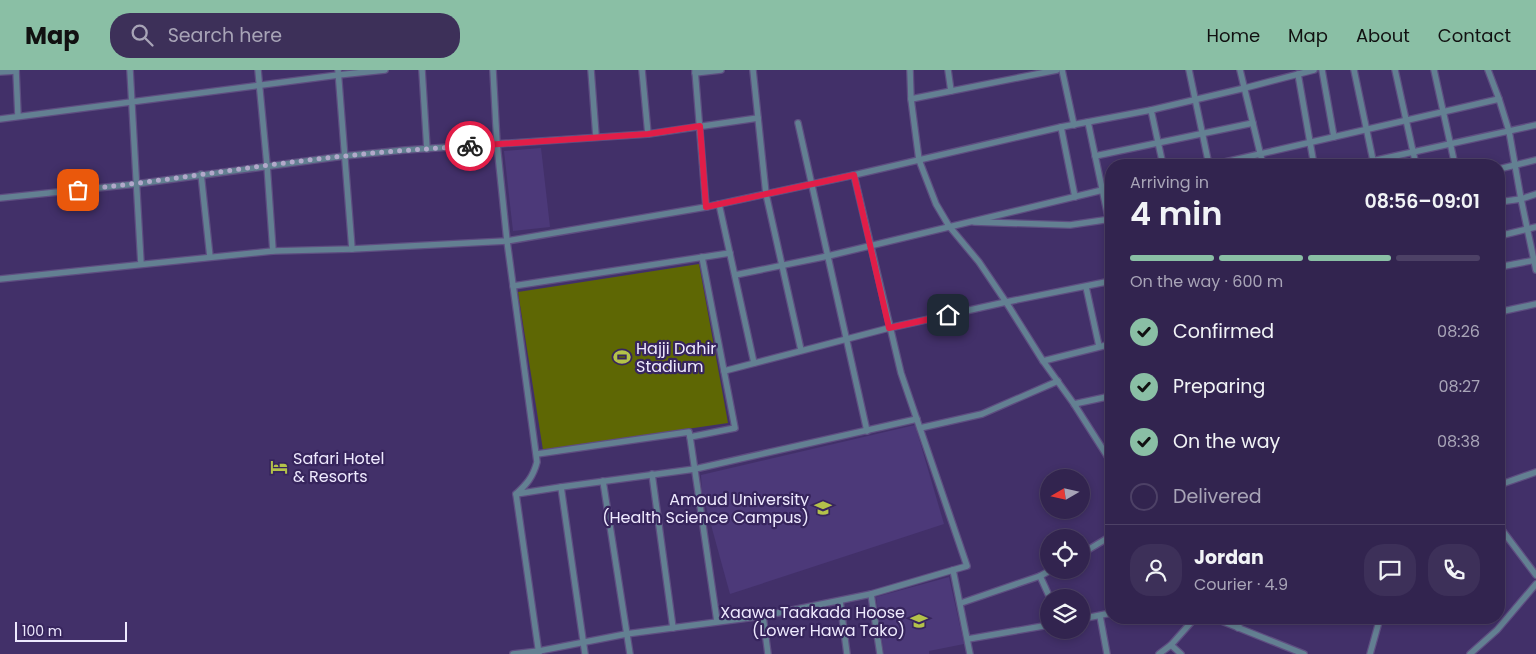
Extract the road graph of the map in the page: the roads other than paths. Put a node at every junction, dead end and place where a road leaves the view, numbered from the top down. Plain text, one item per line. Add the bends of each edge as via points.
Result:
1 (16, 70) edge
2 (130, 70) edge
3 (258, 70) edge
4 (385, 70) edge
5 (422, 70) edge
6 (493, 70) edge
7 (590, 70) edge
8 (642, 70) edge
9 (721, 70) edge
10 (753, 70) edge
11 (910, 70) edge
12 (948, 70) edge
13 (1057, 70) edge
14 (1062, 70) edge
15 (1189, 70) edge
16 (1240, 70) edge
17 (1314, 70) edge
18 (1322, 70) edge
19 (1354, 70) edge
20 (1395, 70) edge
21 (1434, 70) edge
22 (1488, 70) edge
23 (0, 72) edge
24 (338, 72) edge
25 (695, 72) edge
26 (1287, 73) edge
27 (1298, 74) junction
28 (259, 85) junction
29 (1245, 88) junction
30 (951, 91) junction
31 (1499, 98) junction
32 (911, 99) junction
33 (1195, 100) junction
34 (131, 102) junction
35 (1151, 110) junction
36 (1443, 112) junction
37 (18, 116) junction
38 (758, 118) junction
39 (0, 119) edge
40 (1405, 120) junction
41 (1088, 122) junction
42 (798, 123) dead end
43 (1253, 123) junction
44 (1074, 125) junction
45 (1536, 125) edge
46 (700, 126) junction
47 (1061, 128) junction
48 (1366, 129) junction
49 (1509, 131) junction
50 (648, 134) junction
51 (1202, 134) junction
52 (596, 136) junction
53 (1334, 137) junction
54 (1309, 142) junction
55 (1158, 143) junction
56 (497, 144) junction
57 (1450, 144) junction
58 (428, 149) junction
59 (1414, 152) junction
60 (1260, 154) junction
61 (344, 156) junction
62 (1094, 156) junction
63 (1162, 159) edge
64 (1209, 159) edge
65 (1238, 159) edge
66 (1261, 159) edge
67 (1313, 159) edge
68 (1373, 159) edge
69 (1389, 159) edge
70 (1415, 159) edge
71 (1454, 159) edge
72 (918, 160) junction
73 (1536, 160) edge
74 (1515, 165) junction
75 (267, 166) junction
76 (1505, 168) edge
77 (201, 174) junction
78 (854, 175) junction
79 (136, 184) junction
80 (811, 185) junction
81 (1105, 189) edge
82 (1102, 190) junction
83 (766, 194) junction
84 (1536, 194) edge
85 (1075, 197) junction
86 (0, 198) edge
87 (1521, 199) junction
88 (1105, 201) edge
89 (1505, 201) edge
90 (719, 204) junction
91 (706, 207) junction
92 (1105, 221) edge
93 (967, 222) junction
94 (949, 226) junction
95 (1536, 227) edge
96 (1527, 229) junction
97 (1505, 234) edge
98 (507, 241) junction
99 (871, 244) junction
100 (352, 249) junction
101 (273, 251) junction
102 (730, 253) junction
103 (828, 256) junction
104 (210, 257) junction
105 (702, 257) junction
106 (1535, 260) edge
107 (141, 264) junction
108 (782, 266) junction
109 (1505, 266) edge
110 (1536, 270) edge
111 (735, 275) junction
112 (0, 279) edge
113 (1105, 282) edge
114 (513, 286) junction
115 (1086, 287) junction
116 (1006, 302) junction
117 (1536, 304) edge
118 (1505, 311) edge
119 (889, 328) junction
120 (847, 338) junction
121 (1105, 345) edge
122 (1099, 346) junction
123 (801, 350) junction
124 (1043, 360) junction
125 (754, 363) junction
126 (724, 371) junction
127 (1058, 381) junction
128 (1105, 397) edge
129 (1074, 404) junction
130 (917, 419) junction
131 (920, 428) junction
132 (867, 431) junction
133 (690, 437) junction
134 (1105, 453) edge
135 (536, 454) junction
136 (695, 469) junction
137 (1536, 472) edge
138 (652, 474) junction
139 (603, 481) junction
140 (1505, 483) edge
141 (561, 487) junction
142 (516, 494) junction
143 (1505, 534) edge
144 (1105, 540) edge
145 (1090, 549) edge
146 (953, 570) junction
147 (1536, 575) edge
148 (1040, 576) edge
149 (1536, 584) edge
150 (871, 594) junction
151 (840, 601) junction
152 (961, 603) junction
153 (1105, 615) edge
154 (763, 616) junction
155 (1100, 616) junction
156 (1090, 618) edge
157 (717, 621) junction
158 (1505, 621) edge
159 (1190, 624) edge
160 (1228, 624) edge
161 (1239, 624) edge
162 (1378, 624) edge
163 (1502, 624) edge
164 (1040, 627) edge
165 (673, 628) junction
166 (1238, 628) junction
167 (626, 634) junction
168 (968, 639) junction
169 (584, 643) junction
170 (1171, 645) junction
171 (539, 652) edge
172 (513, 654) edge
173 (585, 654) edge
174 (630, 654) edge
175 (768, 654) edge
176 (847, 654) edge
177 (880, 654) edge
178 (970, 654) edge
179 (1107, 654) edge
180 (1159, 654) edge
181 (1181, 654) edge
182 (1304, 654) edge
183 (1370, 654) edge
184 (1470, 654) edge

1 - 23 street
1 - 37 street
2 - 34 street
3 - 28 street
4 - 24 street
5 - 58 street
6 - 56 street
7 - 52 street
8 - 50 street
9 - 25 street
10 - 38 street
11 - 32 street
12 - 30 street
13 - 30 street
14 - 44 street
15 - 33 street
16 - 29 street
17 - 27 street
18 - 53 street
19 - 48 street
20 - 40 street
21 - 36 street
22 - 31 street
24 - 28 street
24 - 61 street
25 - 46 street
26 - 27 street
26 - 29 street
27 - 54 street
28 - 34 street
28 - 75 street
29 - 33 street
29 - 43 street
30 - 32 street
31 - 36 street
31 - 49 street
32 - 72 street
33 - 35 street
33 - 51 street
34 - 37 street
34 - 79 street
35 - 41 street
35 - 55 street
36 - 40 street
36 - 57 street
37 - 39 street
38 - 46 street
38 - 83 street
40 - 48 street
40 - 59 street
41 - 44 street
41 - 62 street
42 - 80 street
43 - 51 street
43 - 60 street
44 - 47 street
45 - 49 street
46 - 50 street
46 - 91 street
47 - 72 street
47 - 85 street
48 - 53 street
48 - 68 street
49 - 57 street
49 - 74 street
50 - 52 street
51 - 55 street
51 - 64 street
52 - 56 street
53 - 54 street
54 - 60 street
54 - 67 street
55 - 62 street
55 - 63 street
56 - 58 street
56 - 98 street
57 - 59 street
57 - 71 street
58 - 61 street
59 - 69 street
59 - 70 street
60 - 65 street
60 - 66 street
61 - 75 street
61 - 100 street
62 - 82 street
72 - 78 street
72 - 94 street
73 - 74 street
74 - 76 street
74 - 87 street
75 - 77 street
75 - 101 street
77 - 79 street
77 - 104 street
78 - 80 street
78 - 99 street
79 - 86 street
79 - 107 street
80 - 83 street
80 - 103 street
81 - 82 street
82 - 85 street
82 - 88 street
83 - 90 street
83 - 108 street
84 - 87 street
85 - 93 street
87 - 89 street
87 - 96 street
90 - 91 street
90 - 102 street
91 - 98 street
92 - 93 street via 1070,226
93 - 94 street
94 - 99 street
94 - 116 street
95 - 96 street
96 - 97 street
96 - 106 street
98 - 100 street
98 - 114 street
99 - 103 street
99 - 119 street
100 - 101 street
101 - 104 street
102 - 105 street
102 - 111 street
103 - 108 street
103 - 120 street
104 - 107 street
105 - 114 street
105 - 126 street
106 - 109 street
106 - 110 street
107 - 112 street
108 - 111 street
108 - 123 street
111 - 125 street
113 - 115 street
114 - 135 street
115 - 116 street
115 - 122 street
116 - 119 street
116 - 124 street
117 - 118 street
119 - 120 street
119 - 130 street
120 - 123 street
120 - 132 street
121 - 122 street
122 - 124 street
123 - 125 street
124 - 127 street
125 - 126 street
126 - 133 street via 735,428
127 - 129 street
127 - 131 street via 982,414
128 - 129 street
129 - 134 street
130 - 131 street
130 - 132 street
131 - 146 street via 966,566
132 - 136 street
133 - 135 street via 689,432
133 - 136 street
135 - 142 street via 538,462 534,474
136 - 138 street
136 - 157 street
137 - 140 street
138 - 139 street
138 - 165 street
139 - 141 street
139 - 167 street
141 - 142 street
141 - 169 street
142 - 171 street
143 - 147 street
144 - 145 street
146 - 150 street
146 - 152 street
148 - 152 street
149 - 158 street
150 - 151 street
150 - 177 street
151 - 154 street
151 - 176 street
152 - 168 street
153 - 155 street
154 - 157 street
154 - 175 street
155 - 156 street
155 - 179 street
157 - 165 street
159 - 170 street
160 - 166 street
161 - 166 street
162 - 183 street
163 - 184 street
164 - 168 street
165 - 167 street
166 - 182 street
167 - 169 street
167 - 174 street
168 - 178 street
169 - 171 street
169 - 173 street
170 - 180 street
170 - 181 street
171 - 172 street

